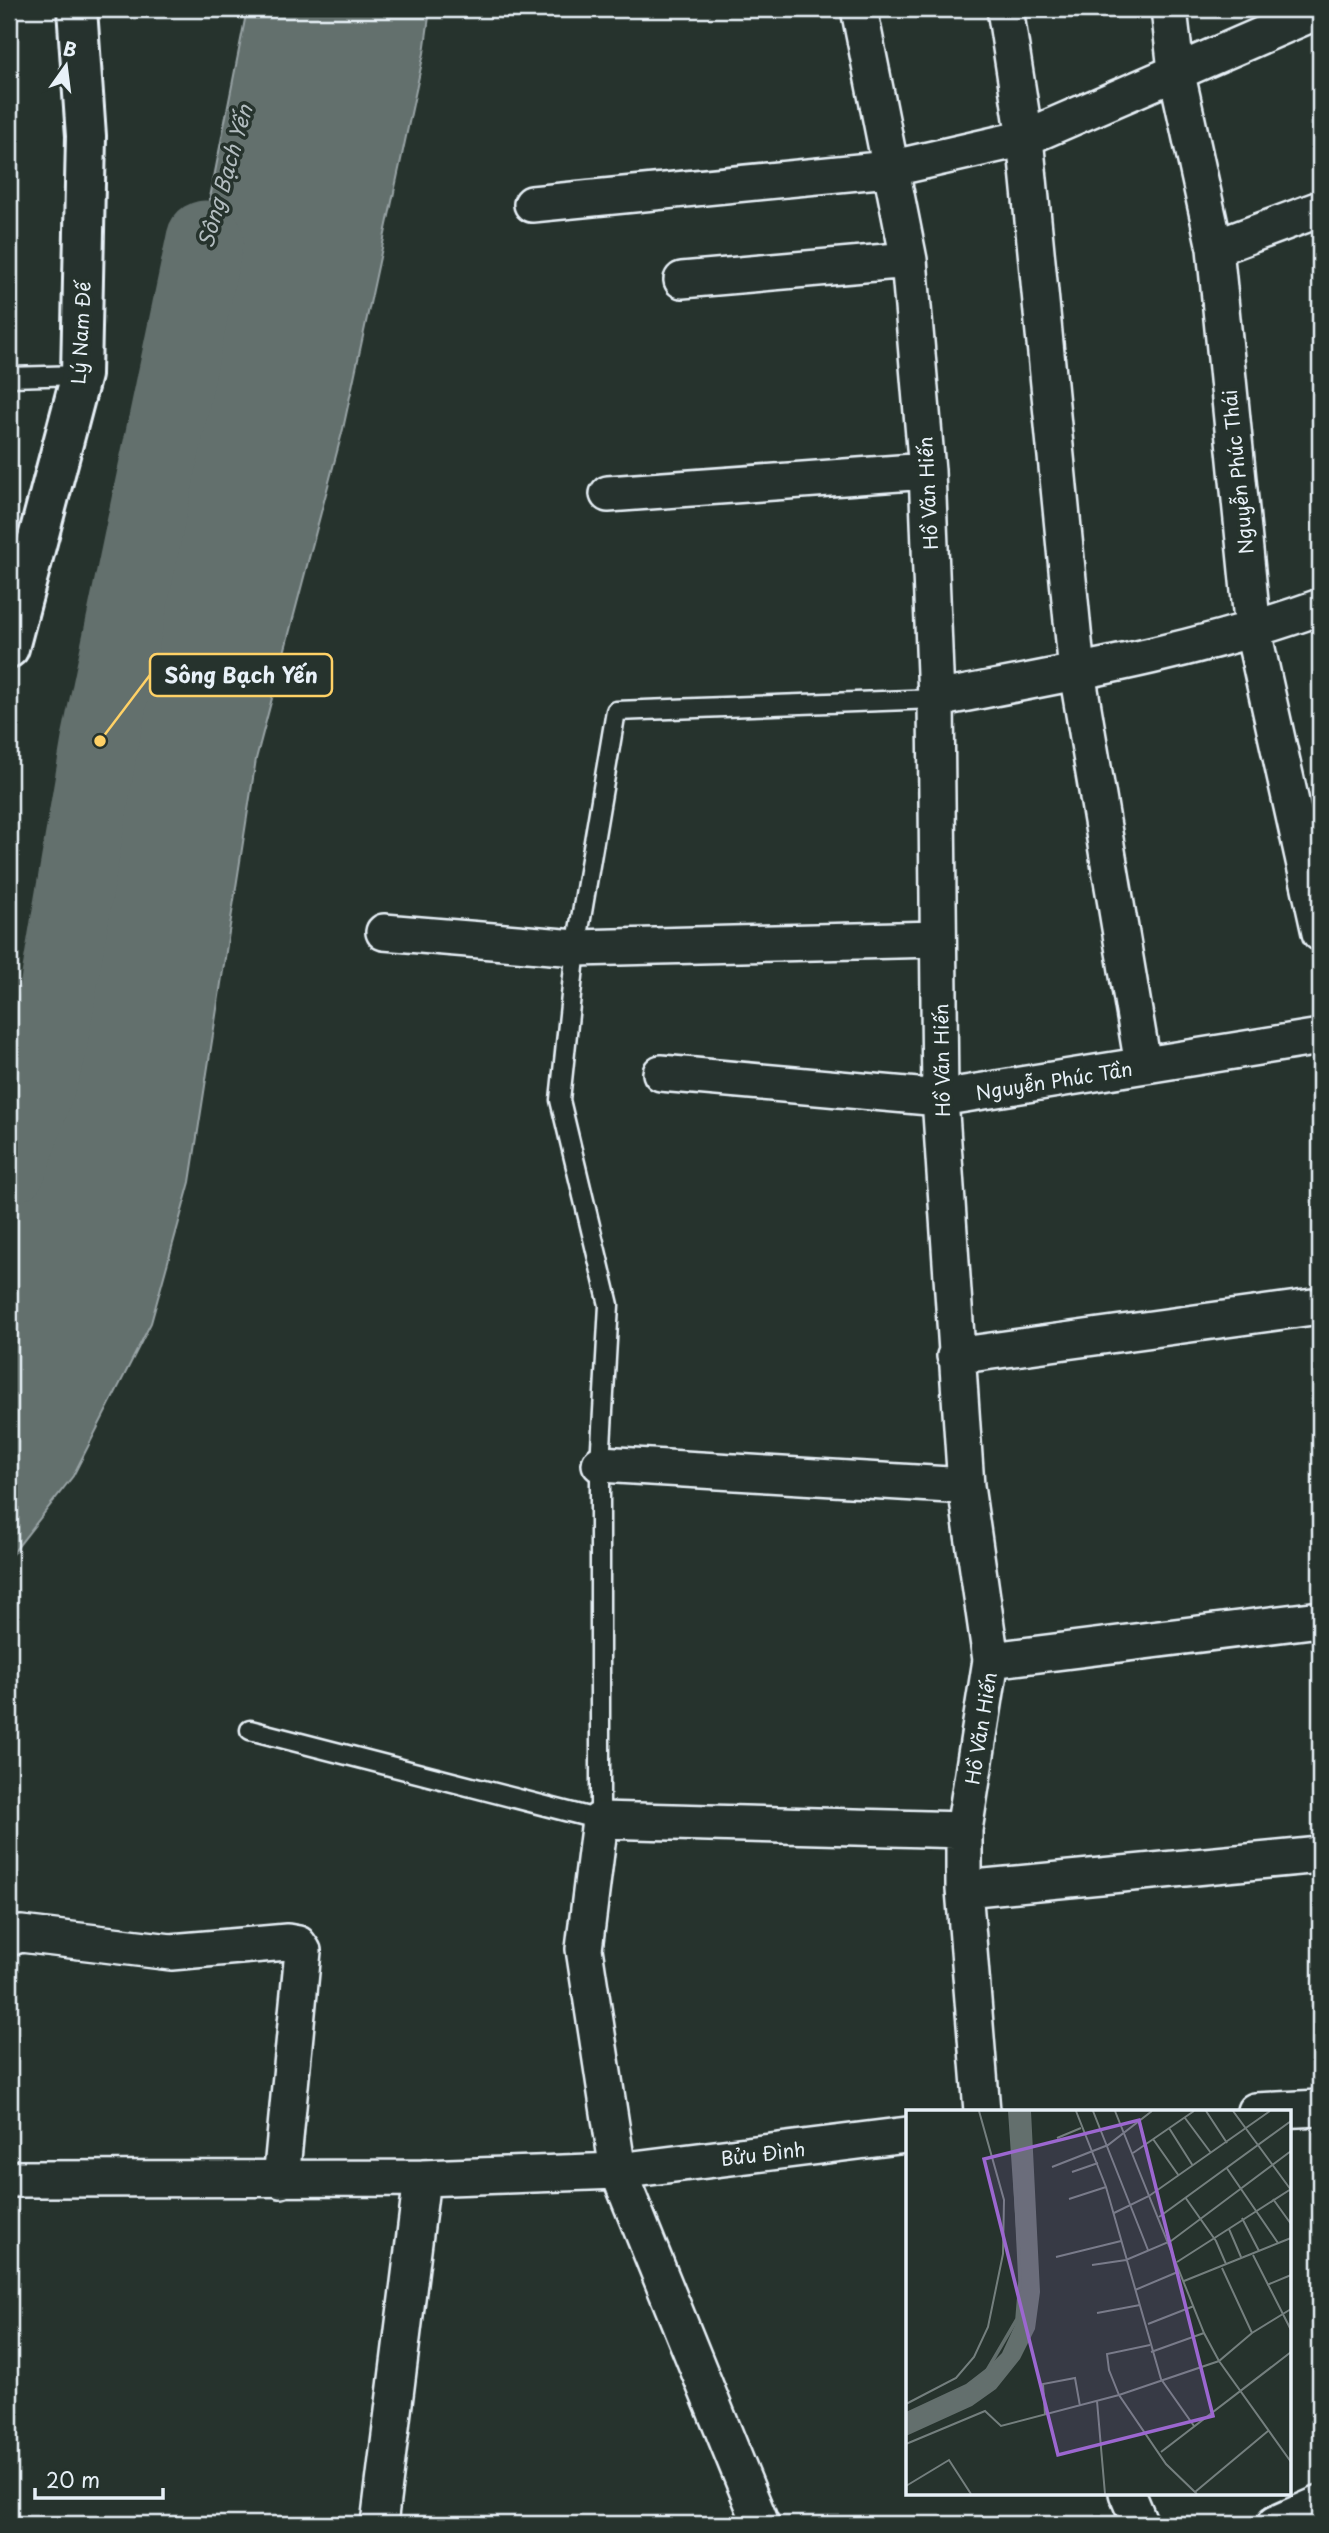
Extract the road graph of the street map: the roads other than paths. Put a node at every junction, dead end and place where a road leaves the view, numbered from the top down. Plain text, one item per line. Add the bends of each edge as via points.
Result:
1 (77, 9) edge
2 (859, 9) edge
3 (1005, 9) edge
4 (1169, 9) edge
5 (1320, 10) edge
6 (1176, 71) junction
7 (1025, 138) junction
8 (889, 169) junction
9 (532, 204) dead end
10 (1320, 209) edge
11 (1215, 248) junction
12 (909, 260) junction
13 (682, 280) dead end
14 (81, 375) junction
15 (9, 377) edge
16 (927, 471) junction
17 (608, 494) dead end
18 (1320, 607) edge
19 (1253, 631) junction
20 (9, 649) edge
21 (1077, 672) junction
22 (936, 699) junction
23 (1307, 816) edge
24 (384, 932) dead end
25 (1320, 933) edge
26 (938, 939) junction
27 (576, 948) junction
28 (1320, 1037) edge
29 (1143, 1065) junction
30 (661, 1073) dead end
31 (940, 1098) junction
32 (1320, 1306) edge
33 (956, 1356) junction
34 (600, 1464) junction
35 (966, 1486) junction
36 (1320, 1619) edge
37 (991, 1661) junction
38 (250, 1730) dead end
39 (600, 1820) junction
40 (964, 1830) junction
41 (1320, 1855) edge
42 (964, 1889) junction
43 (9, 1938) edge
44 (1320, 2108) edge
45 (982, 2110) edge
46 (1277, 2110) edge
47 (906, 2135) edge
48 (618, 2171) junction
49 (422, 2178) junction
50 (9, 2179) edge
51 (281, 2180) junction
52 (1128, 2494) edge
53 (1320, 2504) edge
54 (379, 2524) edge
55 (761, 2524) edge
56 (1140, 2524) edge
57 (1275, 2524) edge

1 - 14 street, Lý Nam Đế via 86,136
2 - 8 street, Hồ Văn Hiến
3 - 7 street
4 - 6 street, Nguyễn Phúc Thái
5 - 6 street
6 - 7 street
6 - 11 street, Nguyễn Phúc Thái
7 - 8 street
7 - 21 street
8 - 9 street
8 - 12 street, Hồ Văn Hiến
10 - 11 street
11 - 19 street, Nguyễn Phúc Thái
12 - 13 street
12 - 16 street, Hồ Văn Hiến
14 - 15 lane
14 - 20 street, Lý Nam Đế
16 - 17 street
16 - 22 street, Hồ Văn Hiến
18 - 19 street
19 - 21 street
19 - 23 street, Nguyễn Phúc Thái
21 - 22 street
21 - 29 street
22 - 26 street, Hồ Văn Hiến
22 - 27 lane via 616,711
23 - 25 street, Nguyễn Phúc Thái
24 - 27 street
26 - 27 street
26 - 31 street, Hồ Văn Hiến
27 - 34 lane via 560,1100 609,1305
28 - 29 street, Nguyễn Phúc Tần
29 - 31 street, Nguyễn Phúc Tần
30 - 31 street, Nguyễn Phúc Tần
31 - 33 street, Hồ Văn Hiến
32 - 33 street
33 - 35 street, Hồ Văn Hiến
34 - 35 street
34 - 39 lane
35 - 37 street, Hồ Văn Hiến
36 - 37 street
37 - 40 street, Hồ Văn Hiến
38 - 39 lane
39 - 40 street
39 - 48 street via 584,1949
40 - 42 street, Hồ Văn Hiến
41 - 42 street
42 - 45 street, Hồ Văn Hiến
43 - 51 street via 21,1934 171,1952 298,1944 303,1951
44 - 46 street
47 - 48 street, Bửu Đình
48 - 49 street, Bửu Đình
48 - 55 street
49 - 51 street, Bửu Đình
49 - 54 street
50 - 51 street, Bửu Đình
52 - 56 street
53 - 57 street

